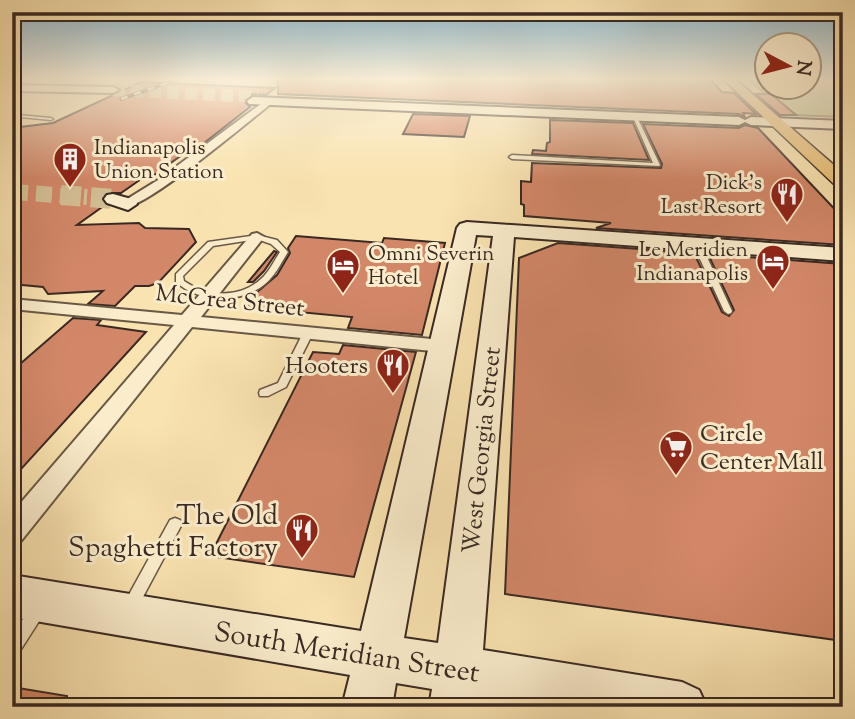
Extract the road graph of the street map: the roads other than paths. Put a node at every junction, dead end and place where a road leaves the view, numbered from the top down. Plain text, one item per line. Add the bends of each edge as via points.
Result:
1 (246, 112) edge
2 (522, 112) edge
3 (764, 112) edge
4 (635, 117) junction
5 (12, 118) edge
6 (51, 119) dead end
7 (776, 122) junction
8 (843, 125) edge
9 (512, 157) dead end
10 (843, 183) edge
11 (121, 202) tunnel mouth
12 (504, 231) junction
13 (257, 237) junction
14 (697, 244) junction
15 (843, 255) edge
16 (208, 296) junction
17 (12, 304) edge
18 (728, 311) dead end
19 (188, 321) junction
20 (308, 333) junction
21 (442, 346) junction
22 (264, 393) dead end
23 (175, 524) dead end
24 (12, 533) edge
25 (28, 598) edge
26 (125, 615) junction
27 (12, 648) edge
28 (378, 656) junction
29 (456, 688) edge
30 (367, 707) edge
31 (682, 707) edge

1 - 11 street via 162,183
2 - 4 main road
3 - 7 main road
4 - 7 main road
4 - 9 lane via 657,165
5 - 6 lane
7 - 8 main road
7 - 10 main road
12 - 14 main road
12 - 21 main road, West Georgia Street via 467,228
12 - 29 main road, West Georgia Street
13 - 16 street
13 - 16 lane via 274,242 284,252 262,283 244,291
13 - 16 lane via 211,244 179,276 189,290
14 - 15 main road
14 - 18 lane
16 - 19 street
17 - 19 street, McCrea Street
19 - 20 street, McCrea Street
19 - 24 street
20 - 21 street, McCrea Street
20 - 22 lane via 282,385
21 - 28 main road, West Georgia Street
23 - 26 lane
25 - 26 main road, South Meridian Street
25 - 27 lane
26 - 28 main road, South Meridian Street
28 - 29 main road, South Meridian Street
28 - 30 main road, West Georgia Street
29 - 31 main road, South Meridian Street

